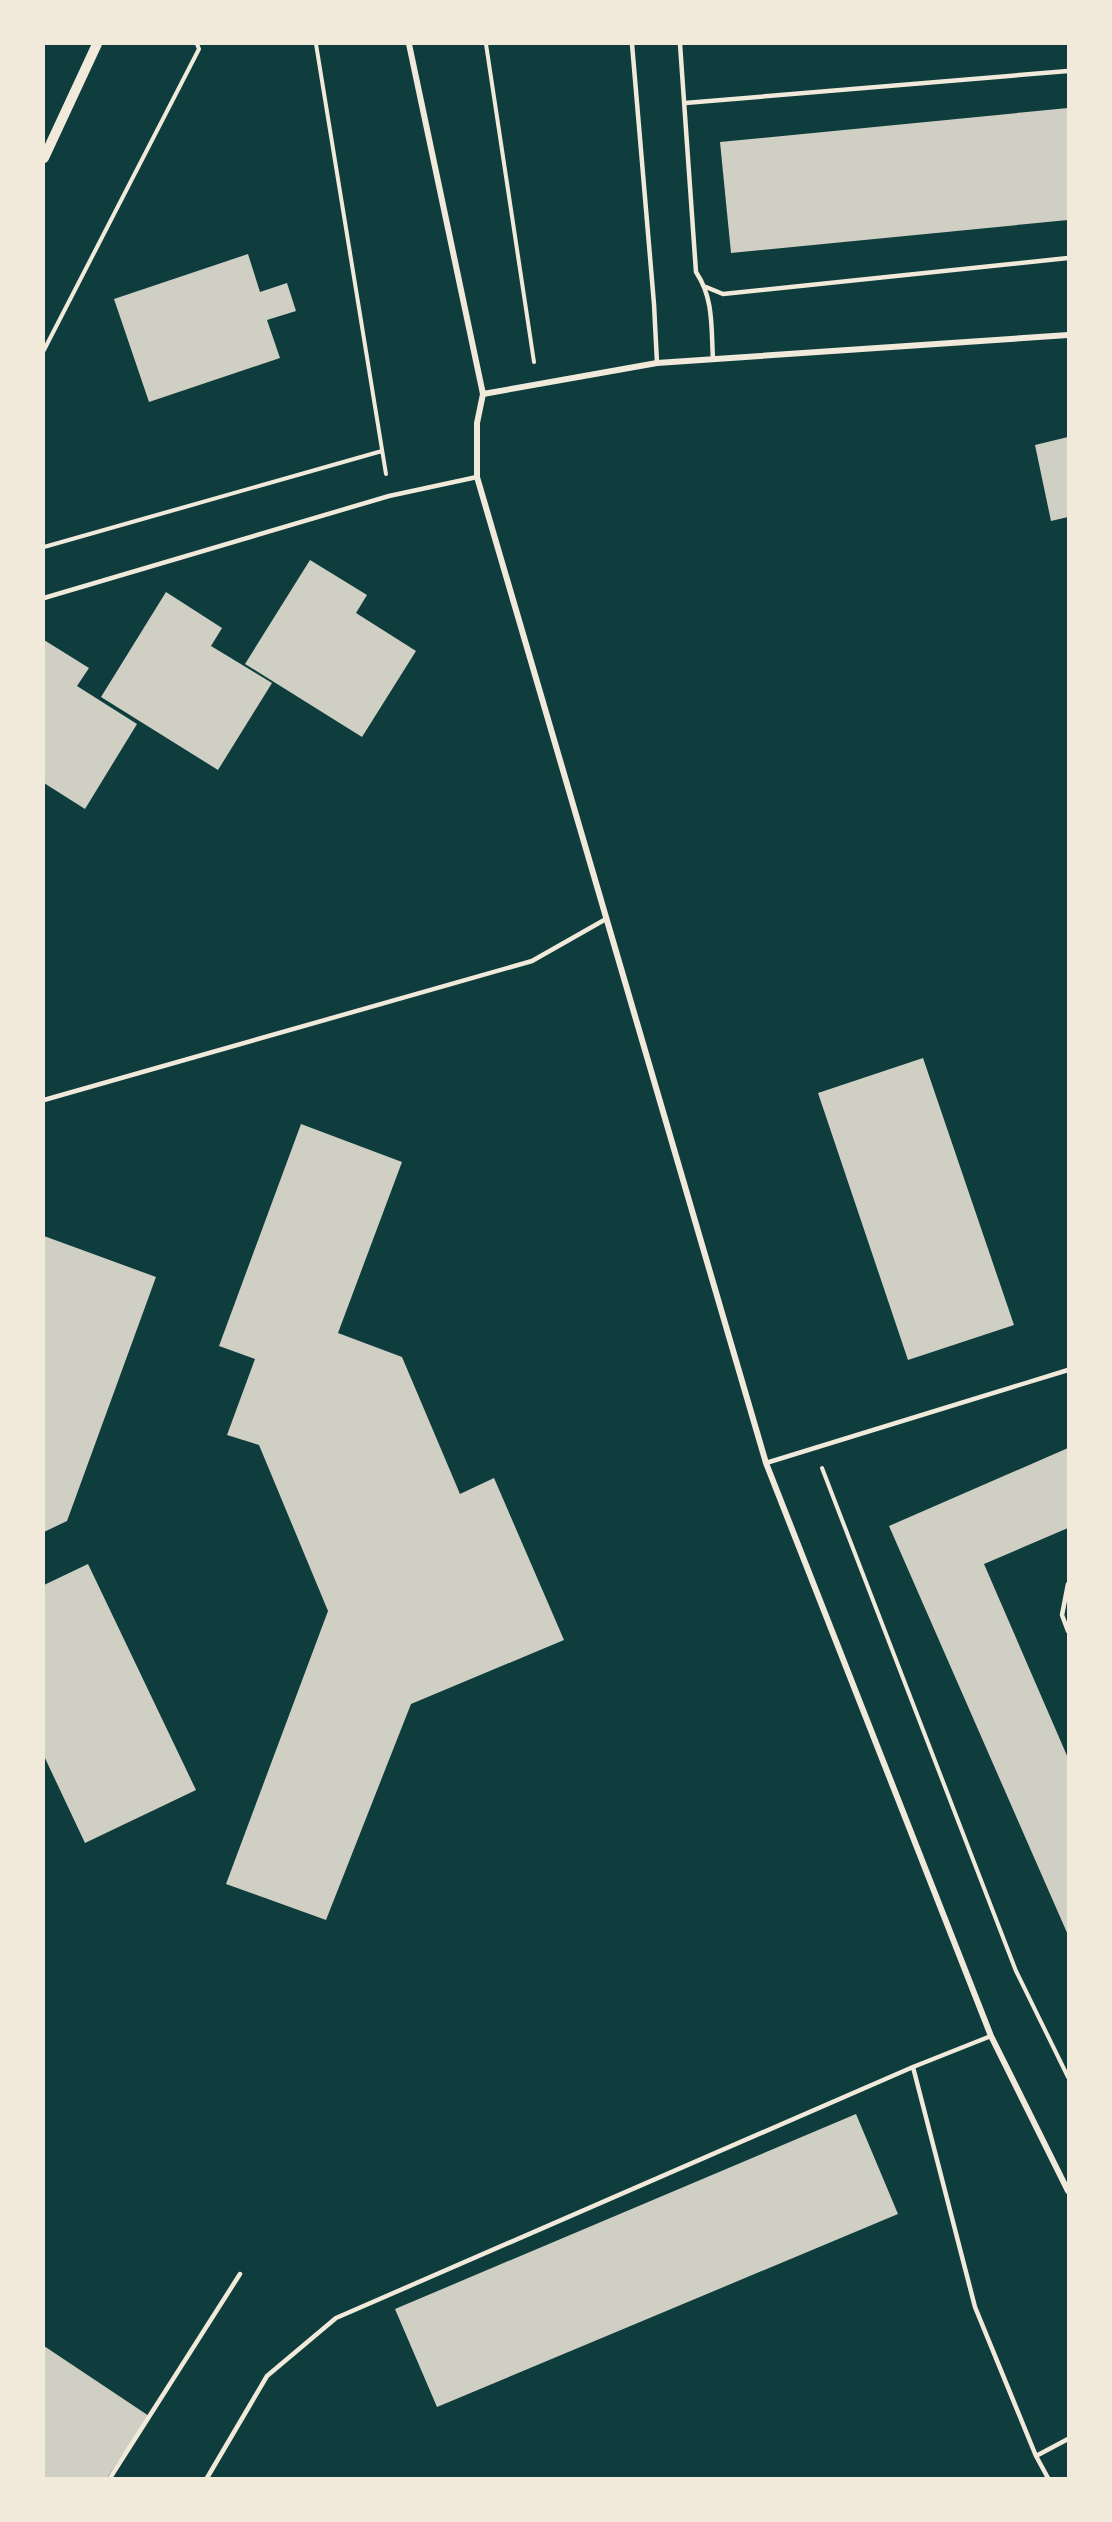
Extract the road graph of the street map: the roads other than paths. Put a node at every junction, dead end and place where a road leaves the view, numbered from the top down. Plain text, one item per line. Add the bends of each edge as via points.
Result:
1 (97, 44) edge
2 (409, 44) edge
3 (632, 44) edge
4 (680, 44) edge
5 (1068, 71) edge
6 (685, 103) junction
7 (44, 158) edge
8 (1068, 258) edge
9 (706, 287) junction
10 (1068, 335) edge
11 (713, 359) junction
12 (657, 363) junction
13 (483, 394) junction
14 (477, 477) junction
15 (44, 598) edge
16 (606, 919) junction
17 (44, 1100) edge
18 (1068, 1370) edge
19 (766, 1463) junction
20 (1068, 1584) edge
21 (1068, 1631) edge
22 (991, 2036) junction
23 (913, 2067) junction
24 (1068, 2191) edge
25 (240, 2274) dead end
26 (1068, 2439) edge
27 (1036, 2456) junction
28 (110, 2478) edge
29 (207, 2478) edge
30 (1048, 2478) edge

1 - 7 street
2 - 13 street
3 - 12 lane
4 - 6 lane
5 - 6 lane
6 - 9 lane via 696,272
8 - 9 lane via 723,294
9 - 11 lane
10 - 11 street
11 - 12 street
12 - 13 street
13 - 14 street via 477,423
14 - 15 lane via 389,496
14 - 16 street
16 - 17 lane via 532,961
16 - 19 street
18 - 19 lane
19 - 22 street
20 - 21 lane via 1062,1615
22 - 23 lane
22 - 24 street
23 - 27 lane via 975,2307
23 - 29 lane via 336,2318 267,2376
25 - 28 lane
26 - 27 lane
27 - 30 lane

